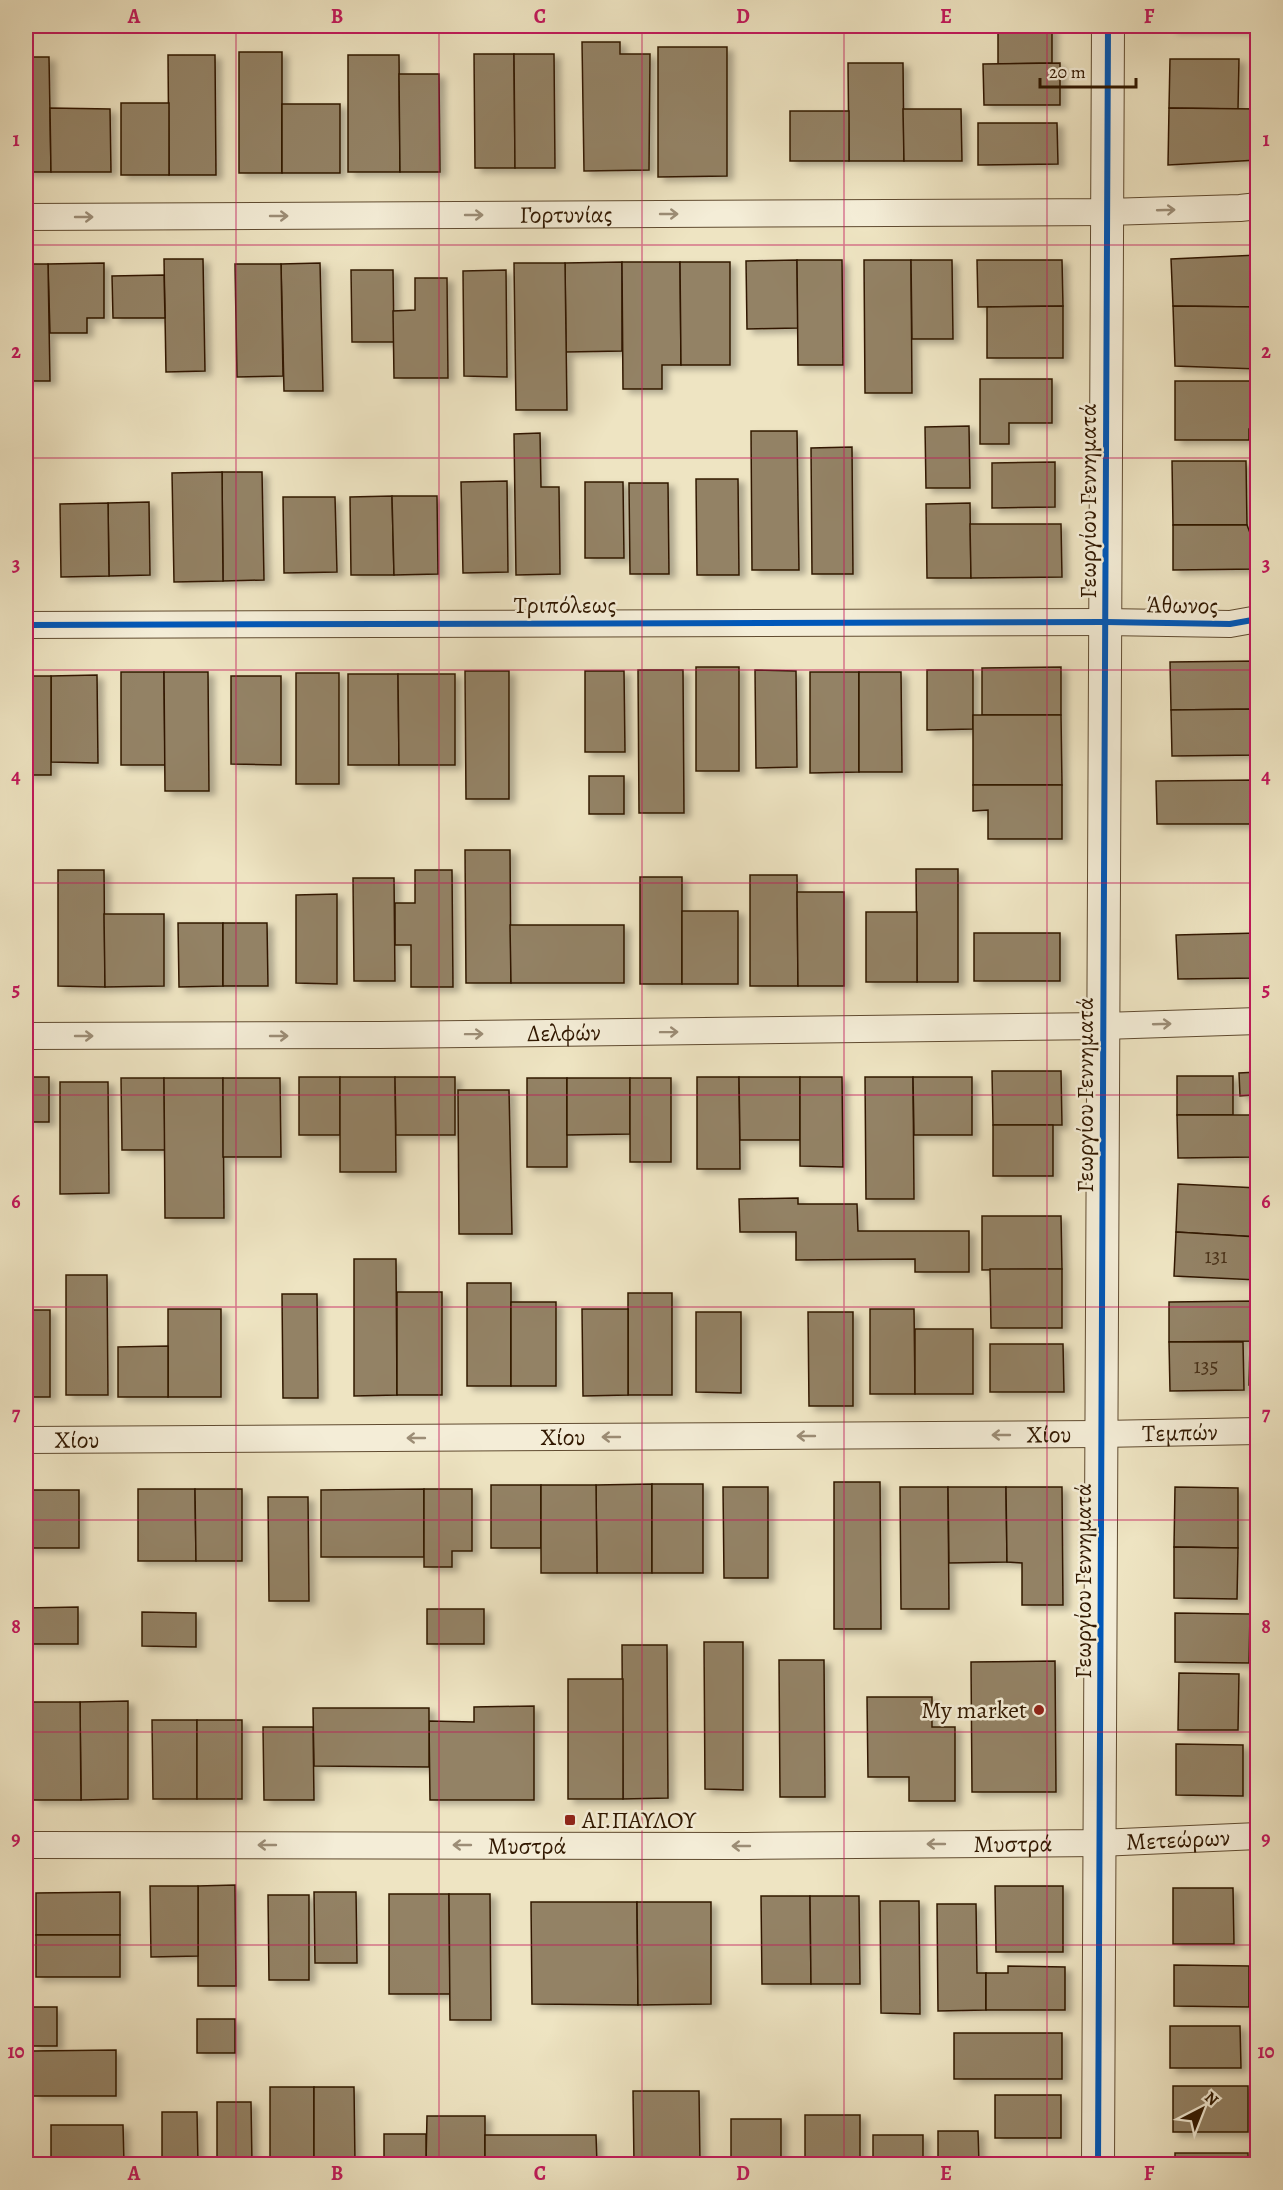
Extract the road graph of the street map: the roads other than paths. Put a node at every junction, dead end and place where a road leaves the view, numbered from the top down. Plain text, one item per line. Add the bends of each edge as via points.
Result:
1 (1108, 26) edge
2 (1257, 206) edge
3 (1107, 212) junction
4 (26, 217) edge
5 (1257, 619) edge
6 (1105, 622) junction
7 (26, 625) edge
8 (1257, 1021) edge
9 (1103, 1026) junction
10 (26, 1036) edge
11 (1257, 1431) edge
12 (1101, 1434) junction
13 (26, 1440) edge
14 (1257, 1836) edge
15 (1099, 1843) junction
16 (26, 1845) edge
17 (1098, 2164) edge

1 - 3 street, Γεωργίου Γεννηματά
3 -> 2 street, Γορτυνίας
4 -> 3 street, Γορτυνίας
3 - 6 street, Γεωργίου Γεννηματά
5 - 6 street, Άθωνος via 1230,624
6 - 7 street, Τριπόλεως
6 - 9 street, Γεωργίου Γεννηματά
9 -> 8 street, Δελφών
10 -> 9 street, Δελφών
9 - 12 street, Γεωργίου Γεννηματά
11 - 12 street, Τεμπών
12 -> 13 street, Χίου
12 - 15 street, Γεωργίου Γεννηματά
14 - 15 street, Μετεώρων
15 -> 16 street, Μυστρά
15 - 17 street, Γεωργίου Γεννηματά

